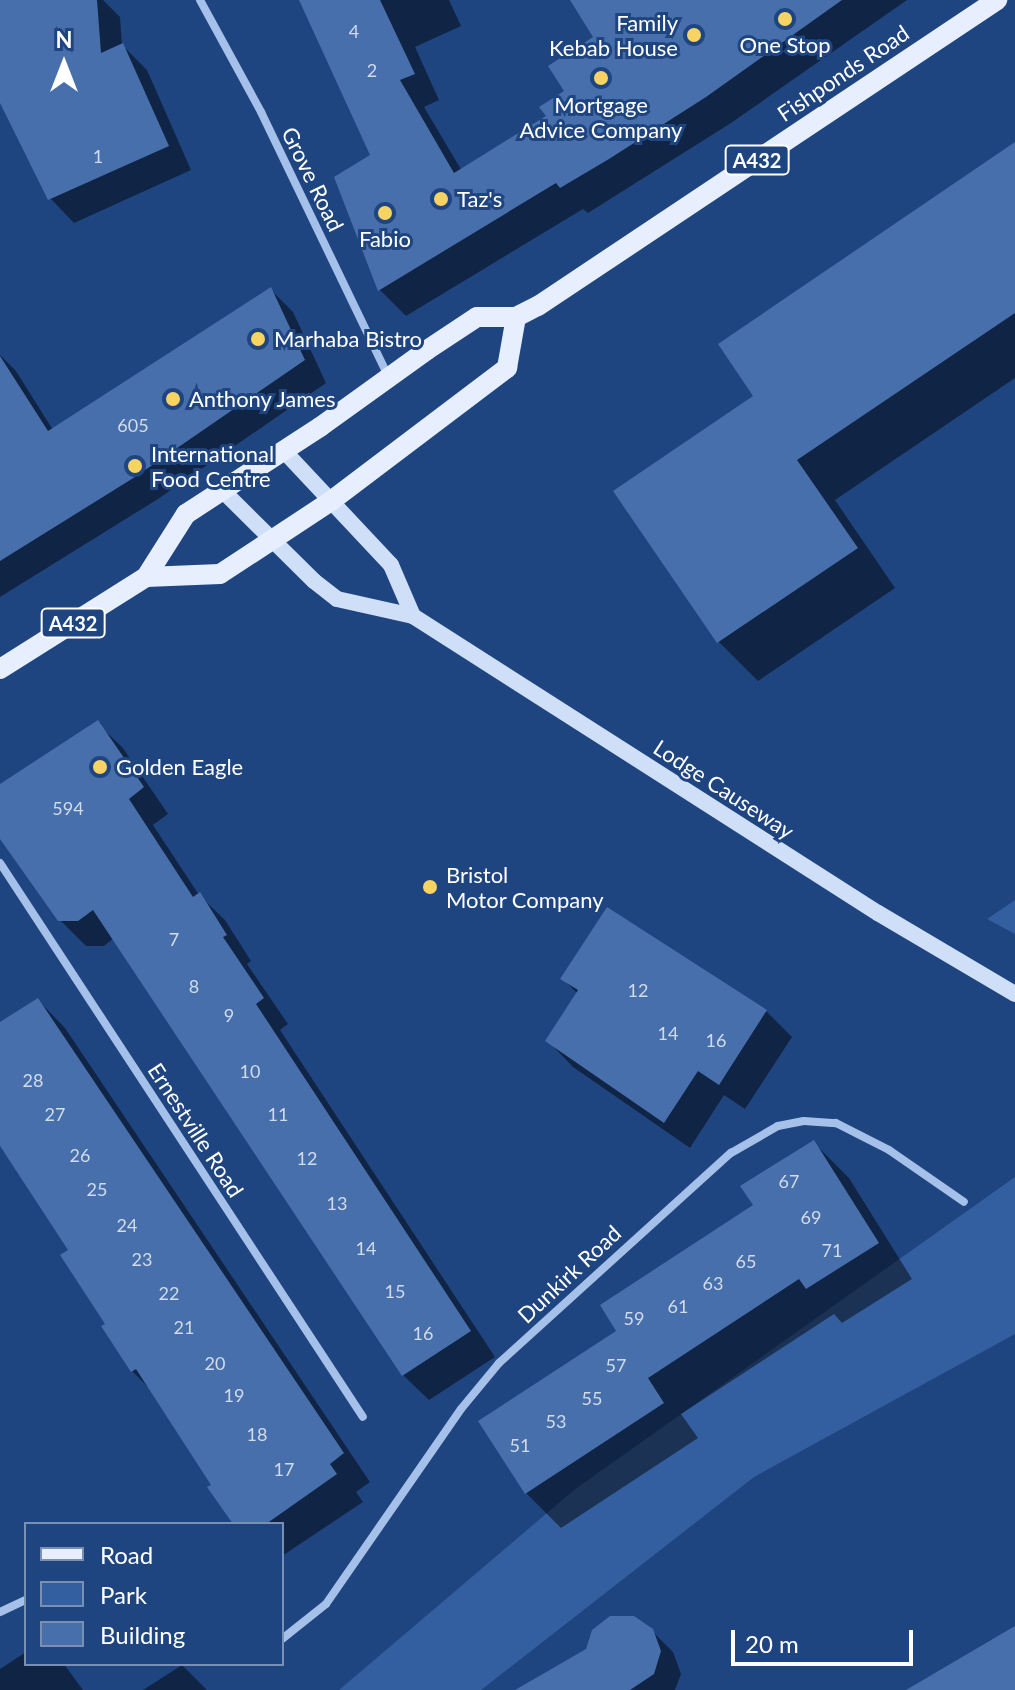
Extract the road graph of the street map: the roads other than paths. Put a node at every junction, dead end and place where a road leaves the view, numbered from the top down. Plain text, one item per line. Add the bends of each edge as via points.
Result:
1 (200, 0) edge
2 (997, 0) edge
3 (516, 317) junction
4 (388, 376) junction
5 (284, 451) junction
6 (223, 491) junction
7 (331, 501) junction
8 (272, 540) junction
9 (146, 577) junction
10 (413, 616) junction
11 (0, 669) edge
12 (0, 863) edge
13 (1015, 994) edge
14 (964, 1202) dead end
15 (363, 1417) dead end
16 (24, 1601) edge
17 (0, 1612) edge
18 (284, 1637) edge

1 - 4 street, Grove Road via 261,112
2 - 3 main road, Fishponds Road / A432
3 - 4 main road, A432 via 477,317
3 - 7 main road, A432 via 507,368
4 - 5 main road, A432
5 - 6 main road, A432
5 - 7 main road
6 - 8 main road, Lodge Causeway
6 - 9 main road, A432 via 186,514
7 - 8 main road, A432
7 - 10 main road via 391,565
8 - 9 main road, A432 via 220,574
8 - 10 main road, Lodge Causeway via 337,599
9 - 11 main road, A432
10 - 13 main road, Lodge Causeway via 878,913
12 - 15 street, Ernestville Road
14 - 18 street, Dunkirk Road via 889,1150 836,1123 778,1126 731,1153 499,1363 461,1409 326,1604
16 - 17 street

